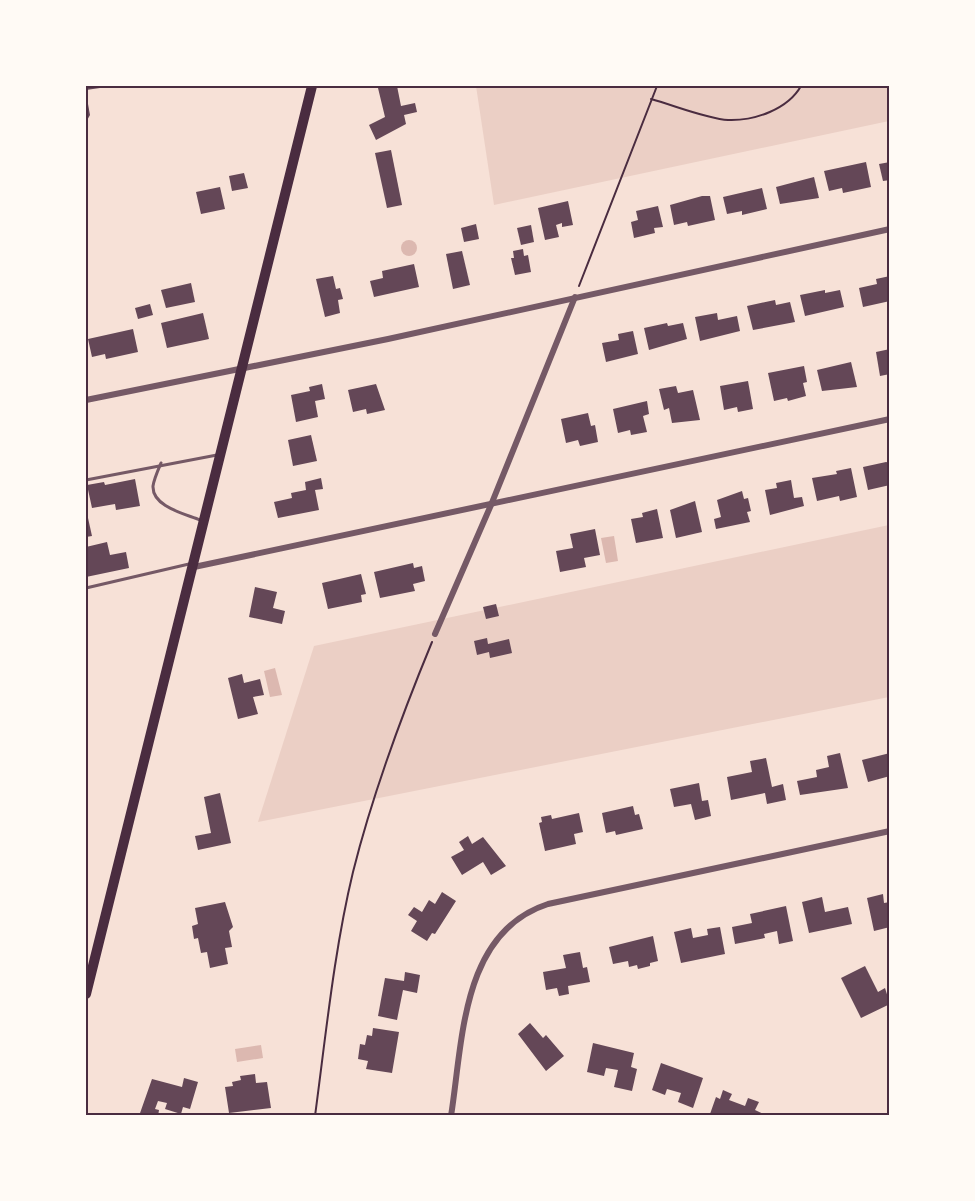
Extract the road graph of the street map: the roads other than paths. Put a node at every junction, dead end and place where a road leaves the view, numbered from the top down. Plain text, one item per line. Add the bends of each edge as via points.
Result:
1 (312, 86) edge
2 (890, 229) edge
3 (575, 297) junction
4 (243, 367) junction
5 (86, 400) edge
6 (890, 419) edge
7 (221, 455) junction
8 (161, 463) junction
9 (86, 480) edge
10 (491, 504) junction
11 (205, 522) junction
12 (194, 565) junction
13 (86, 588) edge
14 (435, 634) road end
15 (890, 831) edge
16 (86, 994) edge
17 (451, 1116) edge

1 - 4 main road
2 - 3 street
3 - 4 street
3 - 10 street
4 - 5 street
4 - 7 main road
6 - 10 street
7 - 8 lane
7 - 11 main road
8 - 9 lane
8 - 11 lane via 153,487 156,497 168,507
10 - 12 street
10 - 14 street
11 - 12 main road
12 - 13 lane
12 - 16 main road
15 - 17 street via 548,904 514,921 489,949 473,984

